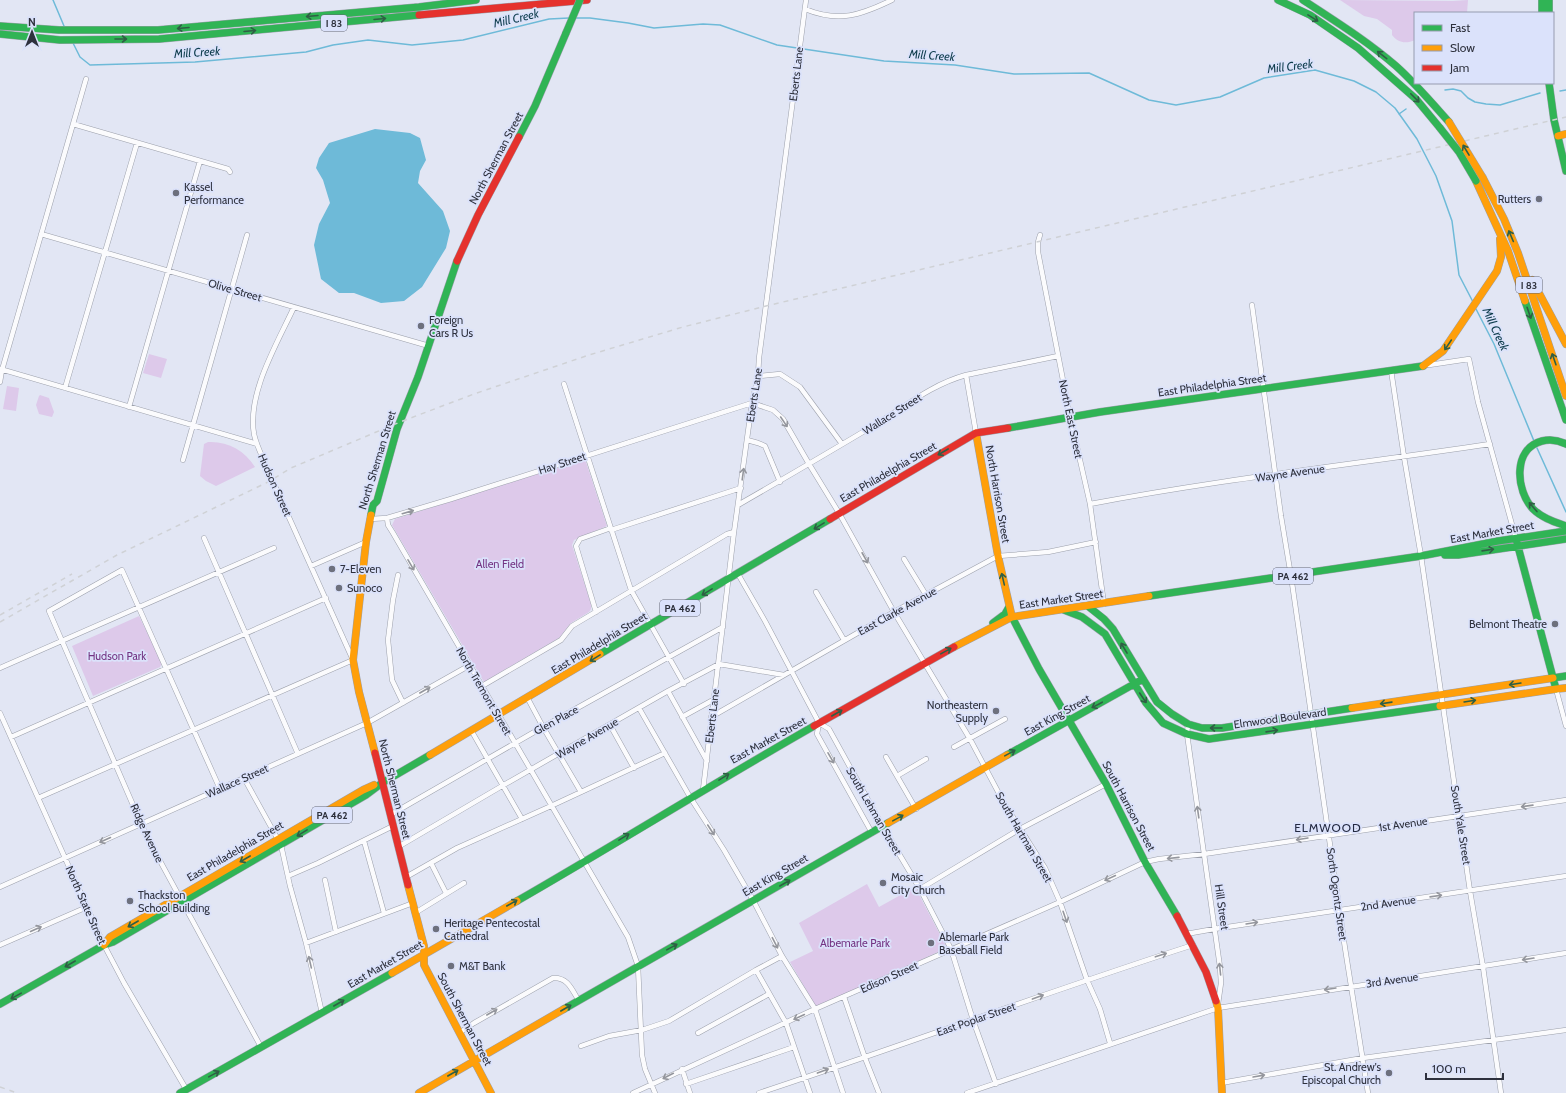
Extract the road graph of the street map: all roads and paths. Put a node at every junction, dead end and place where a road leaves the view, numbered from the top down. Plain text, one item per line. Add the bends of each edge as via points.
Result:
1 (476, 0) edge
2 (580, 0) edge
3 (587, 0) edge
4 (806, 0) edge
5 (892, 0) edge
6 (1278, 0) edge
7 (1303, 0) edge
8 (1542, 0) edge
9 (1549, 0) edge
10 (805, 9) junction
11 (1542, 12) edge
12 (1549, 12) edge
13 (0, 26) edge
14 (0, 34) edge
15 (86, 79) dead end
16 (1414, 83) edge
17 (1415, 84) edge
18 (1549, 84) edge
19 (72, 124) junction
20 (1566, 134) edge
21 (1558, 136) junction
22 (137, 143) junction
23 (200, 161) junction
24 (1566, 170) edge
25 (230, 172) dead end
26 (1479, 179) junction
27 (1496, 224) junction
28 (41, 234) junction
29 (247, 235) dead end
30 (1040, 235) dead end
31 (105, 252) junction
32 (1518, 253) junction
33 (168, 271) junction
34 (232, 289) junction
35 (1252, 305) dead end
36 (294, 307) junction
37 (1566, 344) edge
38 (429, 346) junction
39 (1058, 356) junction
40 (1423, 366) junction
41 (1, 370) edge
42 (1391, 370) junction
43 (966, 375) junction
44 (758, 376) junction
45 (0, 382) edge
46 (564, 384) dead end
47 (65, 388) junction
48 (1263, 389) junction
49 (1566, 396) edge
50 (752, 403) junction
51 (129, 407) junction
52 (1070, 416) junction
53 (1566, 420) edge
54 (193, 425) junction
55 (976, 433) junction
56 (747, 440) junction
57 (257, 444) junction
58 (842, 444) junction
59 (1490, 444) junction
60 (1566, 444) edge
61 (587, 455) junction
62 (1404, 457) junction
63 (183, 460) dead end
64 (809, 464) junction
65 (1275, 474) junction
66 (780, 482) junction
67 (741, 488) junction
68 (1090, 504) junction
69 (738, 505) junction
70 (839, 513) junction
71 (387, 518) junction
72 (370, 519) junction
73 (1566, 526) edge
74 (611, 529) junction
75 (1566, 531) edge
76 (734, 532) junction
77 (204, 538) dead end
78 (1566, 539) edge
79 (366, 542) junction
80 (1096, 542) junction
81 (1517, 542) junction
82 (274, 548) dead end
83 (998, 556) junction
84 (1421, 556) junction
85 (904, 559) dead end
86 (311, 566) junction
87 (218, 572) junction
88 (738, 574) junction
89 (398, 575) dead end
90 (1292, 576) junction
91 (729, 579) junction
92 (631, 590) junction
93 (816, 592) dead end
94 (926, 594) junction
95 (326, 598) junction
96 (1104, 604) junction
97 (139, 607) junction
98 (1009, 607) junction
99 (1089, 607) junction
100 (1064, 610) junction
101 (596, 612) junction
102 (894, 612) junction
103 (1012, 617) junction
104 (651, 625) junction
105 (723, 627) junction
106 (245, 634) junction
107 (974, 636) junction
108 (844, 640) junction
109 (62, 641) junction
110 (670, 658) junction
111 (353, 660) junction
112 (924, 663) junction
113 (719, 664) junction
114 (470, 665) junction
115 (0, 668) edge
116 (166, 669) junction
117 (791, 671) junction
118 (784, 675) junction
119 (1566, 676) edge
120 (1553, 678) junction
121 (1144, 679) junction
122 (684, 684) junction
123 (1134, 685) junction
124 (482, 686) junction
125 (1566, 688) edge
126 (1556, 689) junction
127 (668, 692) junction
128 (272, 695) junction
129 (1442, 695) junction
130 (527, 697) junction
131 (713, 700) junction
132 (89, 703) junction
133 (403, 703) junction
134 (1443, 706) junction
135 (639, 708) junction
136 (0, 713) edge
137 (498, 714) junction
138 (1312, 714) junction
139 (682, 717) junction
140 (711, 717) junction
141 (1005, 719) dead end
142 (1069, 720) junction
143 (367, 723) junction
144 (820, 723) junction
145 (1188, 724) junction
146 (610, 725) junction
147 (1314, 725) junction
148 (1566, 726) edge
149 (543, 727) junction
150 (194, 730) junction
151 (471, 730) junction
152 (1187, 734) junction
153 (11, 737) junction
154 (970, 740) junction
155 (515, 743) junction
156 (954, 747) dead end
157 (665, 753) junction
158 (298, 754) junction
159 (558, 754) junction
160 (886, 757) dead end
161 (488, 759) junction
162 (926, 759) dead end
163 (707, 761) junction
164 (115, 764) junction
165 (634, 768) junction
166 (985, 768) junction
167 (530, 770) junction
168 (897, 776) junction
169 (244, 778) junction
170 (382, 782) junction
171 (1106, 784) junction
172 (502, 786) junction
173 (220, 789) junction
174 (703, 790) junction
175 (581, 792) junction
176 (690, 797) junction
177 (38, 798) junction
178 (1566, 800) edge
179 (551, 806) junction
180 (916, 809) junction
181 (390, 815) junction
182 (1460, 816) junction
183 (522, 819) junction
184 (141, 824) junction
185 (393, 826) junction
186 (883, 826) junction
187 (1020, 829) junction
188 (872, 833) junction
189 (1329, 835) junction
190 (364, 841) junction
191 (280, 842) junction
192 (398, 847) junction
193 (1204, 854) junction
194 (65, 858) junction
195 (585, 862) junction
196 (1145, 862) junction
197 (431, 863) junction
198 (288, 876) junction
199 (1566, 876) edge
200 (406, 877) junction
201 (325, 880) dead end
202 (464, 883) dead end
203 (0, 887) edge
204 (920, 889) junction
205 (1470, 891) junction
206 (446, 893) junction
207 (180, 900) junction
208 (753, 900) junction
209 (1060, 902) junction
210 (413, 903) junction
211 (87, 907) junction
212 (1340, 910) junction
213 (384, 913) junction
214 (415, 913) junction
215 (1214, 929) junction
216 (336, 932) junction
217 (1186, 934) junction
218 (306, 943) junction
219 (0, 945) edge
220 (104, 945) junction
221 (1193, 945) junction
222 (951, 949) junction
223 (1566, 953) edge
224 (424, 954) junction
225 (782, 956) junction
226 (638, 966) junction
227 (1484, 967) junction
228 (756, 970) junction
229 (1087, 980) junction
230 (1351, 986) junction
231 (769, 994) junction
232 (844, 997) junction
233 (578, 1001) junction
234 (0, 1004) edge
235 (1218, 1008) junction
236 (815, 1009) junction
237 (322, 1013) junction
238 (972, 1020) junction
239 (786, 1023) junction
240 (642, 1030) junction
241 (1566, 1030) edge
242 (459, 1033) junction
243 (698, 1033) dead end
244 (1493, 1041) junction
245 (1110, 1043) junction
246 (581, 1046) dead end
247 (794, 1047) junction
248 (261, 1048) junction
249 (865, 1058) junction
250 (1363, 1058) junction
251 (474, 1061) junction
252 (835, 1067) junction
253 (682, 1069) junction
254 (805, 1078) junction
255 (1221, 1083) junction
256 (686, 1084) junction
257 (996, 1084) junction
258 (651, 1085) junction
259 (183, 1091) edge
260 (419, 1093) edge
261 (491, 1093) edge
262 (633, 1093) edge
263 (655, 1093) edge
264 (690, 1093) edge
265 (759, 1093) edge
266 (810, 1093) edge
267 (843, 1093) edge
268 (879, 1093) edge
269 (967, 1093) edge
270 (1222, 1093) edge
271 (1368, 1093) edge
272 (1501, 1093) edge

1 -> 13 main road, I 83 via 158,30 59,30
2 - 38 main road, North Sherman Street, bridge via 535,106 460,254
14 -> 3 main road, I 83 via 60,40 159,39
4 - 10 street, Eberts Lane
5 - 10 street via 868,12 851,16 815,13
6 -> 26 main road, I 83, bridge via 1310,16 1358,48 1416,99
16 -> 7 main road, I 83, bridge via 1396,66
8 - 11 main road
9 - 12 main road
10 - 44 street, Eberts Lane
15 - 19 street
26 -> 17 main road, I 83, bridge via 1449,122
18 - 21 main road
19 - 22 street
19 - 28 street
20 - 21 main road
21 - 24 main road
22 - 23 street
22 - 31 street
23 - 25 street
23 - 33 street
26 - 27 main road, I 83
32 -> 26 main road, I 83 via 1504,219
27 -> 40 main road via 1501,244 1497,272 1443,351
27 -> 53 main road, I 83 via 1508,251
28 - 31 street, Olive Street
28 - 41 street
29 - 34 street
30 - 39 street, North East Street via 1038,252
31 - 33 street, Olive Street
31 - 47 street
32 - 37 main road
49 -> 32 main road, I 83
33 - 34 street, Olive Street
33 - 51 street
34 - 36 street, Olive Street
34 - 54 street
35 - 48 street, Sorth Ogontz Street
36 - 38 street, Olive Street
36 - 57 street, Hudson Street via 255,396 253,419
38 - 72 main road, North Sherman Street via 397,429
39 - 43 street, Wallace Street
39 - 52 street, North East Street
40 - 42 main road, East Philadelphia Street
40 - 59 street, East Philadelphia Street via 1469,359
41 - 45 street
41 - 47 street
42 - 48 main road, East Philadelphia Street
42 - 62 street, South Yale Street
43 - 55 street, North Harrison Street
43 - 58 street, Wallace Street via 934,387
44 - 50 street, Eberts Lane
44 - 58 street via 780,374 800,387
46 - 61 street
47 - 51 street
48 - 52 main road, East Philadelphia Street
48 - 65 street, Sorth Ogontz Street
50 - 56 street, Eberts Lane
50 - 61 street, Hay Street
50 -> 64 street, South Hartman Street via 773,410 783,419
51 - 54 street
52 - 55 main road, East Philadelphia Street
52 - 68 street, North East Street
54 - 57 street
54 - 63 street
55 -> 70 main road, East Philadelphia Street / PA 462
55 - 83 main road, North Harrison Street
56 - 66 street via 765,446
67 -> 56 street, Eberts Lane
57 - 86 street, Hudson Street, bridge
58 - 64 street, Wallace Street
59 - 62 street, Wayne Avenue
59 - 81 street
73 -> 60 main road via 1552,522 1532,508 1519,478 1521,462 1532,446 1543,441 1555,440
71 -> 61 street, Hay Street
61 - 74 street
62 - 65 street, Wayne Avenue
62 - 84 street, South Yale Street
64 - 66 street, Wallace Street
64 - 70 street, South Hartman Street
65 - 68 street, Wayne Avenue
65 - 90 street, Sorth Ogontz Street
66 - 69 street, Wallace Street
67 - 69 street, Eberts Lane
67 - 74 street
68 - 80 street, North East Street
69 - 76 street, Eberts Lane
70 -> 88 main road, East Philadelphia Street / PA 462
70 -> 102 street, South Hartman Street
71 - 72 street, Hay Street
71 -> 114 street, North Tremont Street via 388,525
72 - 79 main road, North Sherman Street
74 - 92 street
74 - 101 street via 580,539 576,546
75 - 81 main road, East Market Street / PA 462
76 - 91 street, Eberts Lane
76 - 92 street
77 - 87 street
78 - 81 main road, East Market Street / PA 462
79 - 86 street
79 - 111 main road, North Sherman Street
80 - 83 street, East Clarke Avenue via 1048,552
80 - 96 street, North East Street
81 - 84 main road, East Market Street / PA 462 via 1458,555
81 - 120 main road
82 - 87 street
83 - 94 street, East Clarke Avenue
98 -> 83 main road, North Harrison Street
84 - 90 main road, East Market Street / PA 462
84 - 129 street, South Yale Street
85 - 94 street
86 - 95 street, Hudson Street
87 - 97 street
87 - 106 street
88 - 91 main road, East Philadelphia Street / PA 462
88 - 117 street
89 - 133 street via 388,640 392,680
90 - 96 main road, East Market Street / PA 462
90 - 138 street, Sorth Ogontz Street
91 -> 104 main road, East Philadelphia Street / PA 462
91 - 105 street, Eberts Lane
92 - 101 street
92 - 104 street
93 - 108 street
94 - 102 street, East Clarke Avenue
95 - 106 street
95 - 111 street, Hudson Street
96 - 99 main road, East Market Street / PA 462
97 - 109 street
97 - 109 street, Ridge Avenue via 122,570 49,611
97 - 116 street
98 - 103 main road, North Harrison Street
98 - 107 main road via 1005,614
99 - 100 main road, East Market Street / PA 462
121 -> 99 main road, Elmwood Boulevard via 1113,628
100 - 103 main road, East Market Street / PA 462
100 - 123 main road, Elmwood Boulevard via 1082,617 1105,634
101 - 124 street via 572,626 561,640
102 - 108 street, East Clarke Avenue
102 - 112 street, South Hartman Street
103 - 107 main road, East Market Street / PA 462
103 - 142 main road, South Harrison Street
104 - 110 street
104 -> 130 main road, East Philadelphia Street / PA 462
105 - 110 street, Glen Place
105 - 113 street, Eberts Lane
106 - 116 street
106 - 128 street
112 -> 107 main road, East Market Street / PA 462
108 - 117 street, East Clarke Avenue
109 - 115 street
109 - 132 street, Ridge Avenue
110 - 122 street
110 - 149 street, Glen Place
111 - 128 street
111 - 143 main road, North Sherman Street
144 -> 112 main road, East Market Street / PA 462
112 - 154 street, South Hartman Street
113 - 118 street
113 - 122 street, Wayne Avenue
113 - 131 street, Eberts Lane
114 - 124 street, North Tremont Street
133 -> 114 street, Wallace Street
116 - 132 street
116 - 150 street
117 - 118 street, East Clarke Avenue
117 - 144 street
118 - 140 street, East Clarke Avenue
119 - 120 main road, Elmwood Boulevard
120 - 126 main road
120 -> 129 main road, Elmwood Boulevard
121 - 123 main road, East King Street
121 - 145 main road, Elmwood Boulevard via 1157,702
122 - 127 street, Wayne Avenue
123 -> 142 main road, East King Street
123 -> 152 main road, Elmwood Boulevard via 1163,723
124 - 137 street, North Tremont Street
125 - 126 main road, Elmwood Boulevard
134 -> 126 main road, Elmwood Boulevard
126 - 148 street
127 - 135 street, Wayne Avenue
127 - 139 street
128 - 150 street
128 - 158 street
129 - 134 street, South Yale Street
129 -> 138 main road, Elmwood Boulevard
130 - 137 main road, East Philadelphia Street / PA 462
130 - 149 street
131 - 139 street
131 - 140 street, Eberts Lane
132 - 153 street
132 - 164 street, Ridge Avenue
133 - 143 street, Wallace Street
134 - 147 main road, Elmwood Boulevard
134 - 182 street, South Yale Street
135 - 146 street, Wayne Avenue
135 - 157 street
136 - 153 street, North State Street
137 - 151 main road, East Philadelphia Street / PA 462
137 - 155 street, North Tremont Street
138 -> 145 main road, Elmwood Boulevard via 1222,728 1202,728
138 - 147 street, Sorth Ogontz Street
139 - 163 street
140 - 163 street, Eberts Lane
141 - 154 street
166 -> 142 main road, East King Street
142 - 171 main road, South Harrison Street
143 - 158 street, Wallace Street
143 - 170 main road, North Sherman Street
174 -> 144 main road, East Market Street / PA 462
144 - 186 street, South Lehman Street via 829,729
144 -> 188 street, South Lehman Street via 817,734
145 - 152 street, Hill Street
146 - 159 street, Wayne Avenue
146 - 165 street
152 -> 147 main road, Elmwood Boulevard via 1209,739
147 - 189 street, Sorth Ogontz Street
149 - 155 street, Glen Place
149 - 159 street
150 - 164 street
150 - 173 street
151 - 161 street
151 - 170 main road, East Philadelphia Street / PA 462
193 -> 152 street, Hill Street
153 - 177 street, North State Street
154 - 156 street
154 - 166 street, South Hartman Street
155 - 161 street, Glen Place
155 - 167 street, North Tremont Street
157 - 165 street
157 - 176 street
158 - 169 street, Wallace Street
159 - 167 street, Wayne Avenue
159 - 175 street
160 - 168 street
161 - 172 street
161 - 181 street, Glen Place
162 - 168 street
163 - 174 street, Eberts Lane
164 - 177 street
164 - 184 street, Ridge Avenue
165 - 175 street
166 - 180 main road, East King Street
166 - 187 street, South Hartman Street
167 - 172 street, Wayne Avenue
167 - 179 street, North Tremont Street
168 - 180 street
169 - 173 street, Wallace Street
169 - 191 street
170 - 181 main road, North Sherman Street
170 -> 191 main road, East Philadelphia Street / PA 462 via 363,790
171 - 187 street
171 - 196 main road, South Harrison Street
172 - 183 street
172 - 192 street, Wayne Avenue
173 - 184 street, Wallace Street
174 - 176 main road, East Market Street / PA 462
175 - 179 street
195 -> 176 main road, East Market Street / PA 462
176 -> 208 street
177 - 194 street, North State Street
178 -> 182 street, 1st Avenue
179 - 183 street
179 - 195 street, North Tremont Street
186 -> 180 main road, East King Street
181 - 185 main road, North Sherman Street
182 - 189 street, 1st Avenue
182 - 205 street, South Yale Street
183 - 197 street via 457,848
184 -> 194 street, Wallace Street
184 - 207 street, Ridge Avenue
185 - 190 street
185 - 192 main road, North Sherman Street
186 - 188 main road, East King Street
186 - 204 street, South Lehman Street
187 - 204 street
187 - 209 street, South Hartman Street via 1045,868
208 -> 188 main road, East King Street
189 -> 193 street, 1st Avenue
189 - 212 street, Sorth Ogontz Street
190 - 198 street
190 - 213 street
191 - 198 street
191 -> 207 main road, East Philadelphia Street / PA 462
192 - 200 main road, North Sherman Street
193 -> 196 street, 1st Avenue
193 - 215 street, Hill Street
194 - 203 street, Wallace Street
194 - 211 street, North State Street
224 -> 195 main road, East Market Street / PA 462
195 - 226 street, North Tremont Street via 628,936
196 -> 209 street, Edison Street
196 - 217 main road, South Harrison Street
197 - 200 street
197 - 206 street
198 - 218 street
199 - 205 street, 2nd Avenue
200 - 210 main road, North Sherman Street
201 - 216 street
202 - 206 street
204 - 222 street, South Lehman Street
212 -> 205 street, 2nd Avenue
205 - 227 street, South Yale Street
206 - 214 street
207 -> 220 main road, East Philadelphia Street / PA 462 via 113,942
207 - 248 street, Ridge Avenue
208 -> 225 street
226 -> 208 main road, East King Street
209 - 222 street, Edison Street
209 -> 229 street, South Hartman Street
210 - 213 street
210 - 214 main road, North Sherman Street
219 -> 211 street
211 - 220 street, North State Street
215 -> 212 street, 2nd Avenue
212 - 230 street, Sorth Ogontz Street
213 - 216 street
214 - 224 main road, North Sherman Street
215 - 217 street, 2nd Avenue
235 -> 215 street, Hill Street via 1221,984
216 - 218 street
217 - 221 main road, South Harrison Street
237 -> 218 street
220 -> 234 main road, East Philadelphia Street / PA 462
220 - 259 street, North State Street
229 -> 221 street, East Poplar Street
221 - 235 main road, South Harrison Street via 1208,977
222 - 232 street, Edison Street
222 - 238 street, South Lehman Street
223 -> 227 street, 3rd Avenue
237 -> 224 main road, East Market Street / PA 462
224 - 242 main road, South Sherman Street via 424,965
225 - 228 street
225 - 236 street
226 - 233 main road, East King Street
226 - 240 street, North Tremont Street
227 - 230 street, 3rd Avenue
227 - 244 street, South Yale Street
228 - 231 street
228 - 240 street via 669,1021
238 -> 229 street, East Poplar Street
229 - 245 street, South Hartman Street via 1100,1009
230 -> 235 street, 3rd Avenue
230 - 250 street, Sorth Ogontz Street
231 - 239 street
231 - 243 street
232 - 236 street, Edison Street
232 - 249 street
242 -> 233 street via 553,978 566,981
251 -> 233 main road, East King Street
235 - 245 street, 3rd Avenue
235 - 255 main road, Hill Street
236 -> 239 street, Edison Street
236 - 252 street
237 - 248 main road, East Market Street / PA 462
238 - 249 street, East Poplar Street
238 - 257 street, South Lehman Street
239 - 247 street
239 - 253 street, Edison Street
240 - 246 street via 609,1036
240 - 258 street, North Tremont Street via 642,1055
241 - 244 street
242 - 251 main road, South Sherman Street
244 - 250 street
244 - 272 street, South Yale Street
245 - 257 street, 3rd Avenue
247 - 254 street
247 - 256 street
259 -> 248 main road, East Market Street / PA 462
249 - 252 street, East Poplar Street
249 - 268 street
255 -> 250 street
250 - 271 street, Sorth Ogontz Street
260 -> 251 main road, East King Street
251 - 261 main road, South Sherman Street
254 -> 252 street, East Poplar Street
252 - 267 street
253 - 256 street
253 -> 258 street, Edison Street
254 - 265 street, East Poplar Street
254 - 266 street
255 - 270 main road, Hill Street
256 - 264 street
257 - 269 street, 3rd Avenue
258 - 262 street, Edison Street
258 - 263 street, North Tremont Street

